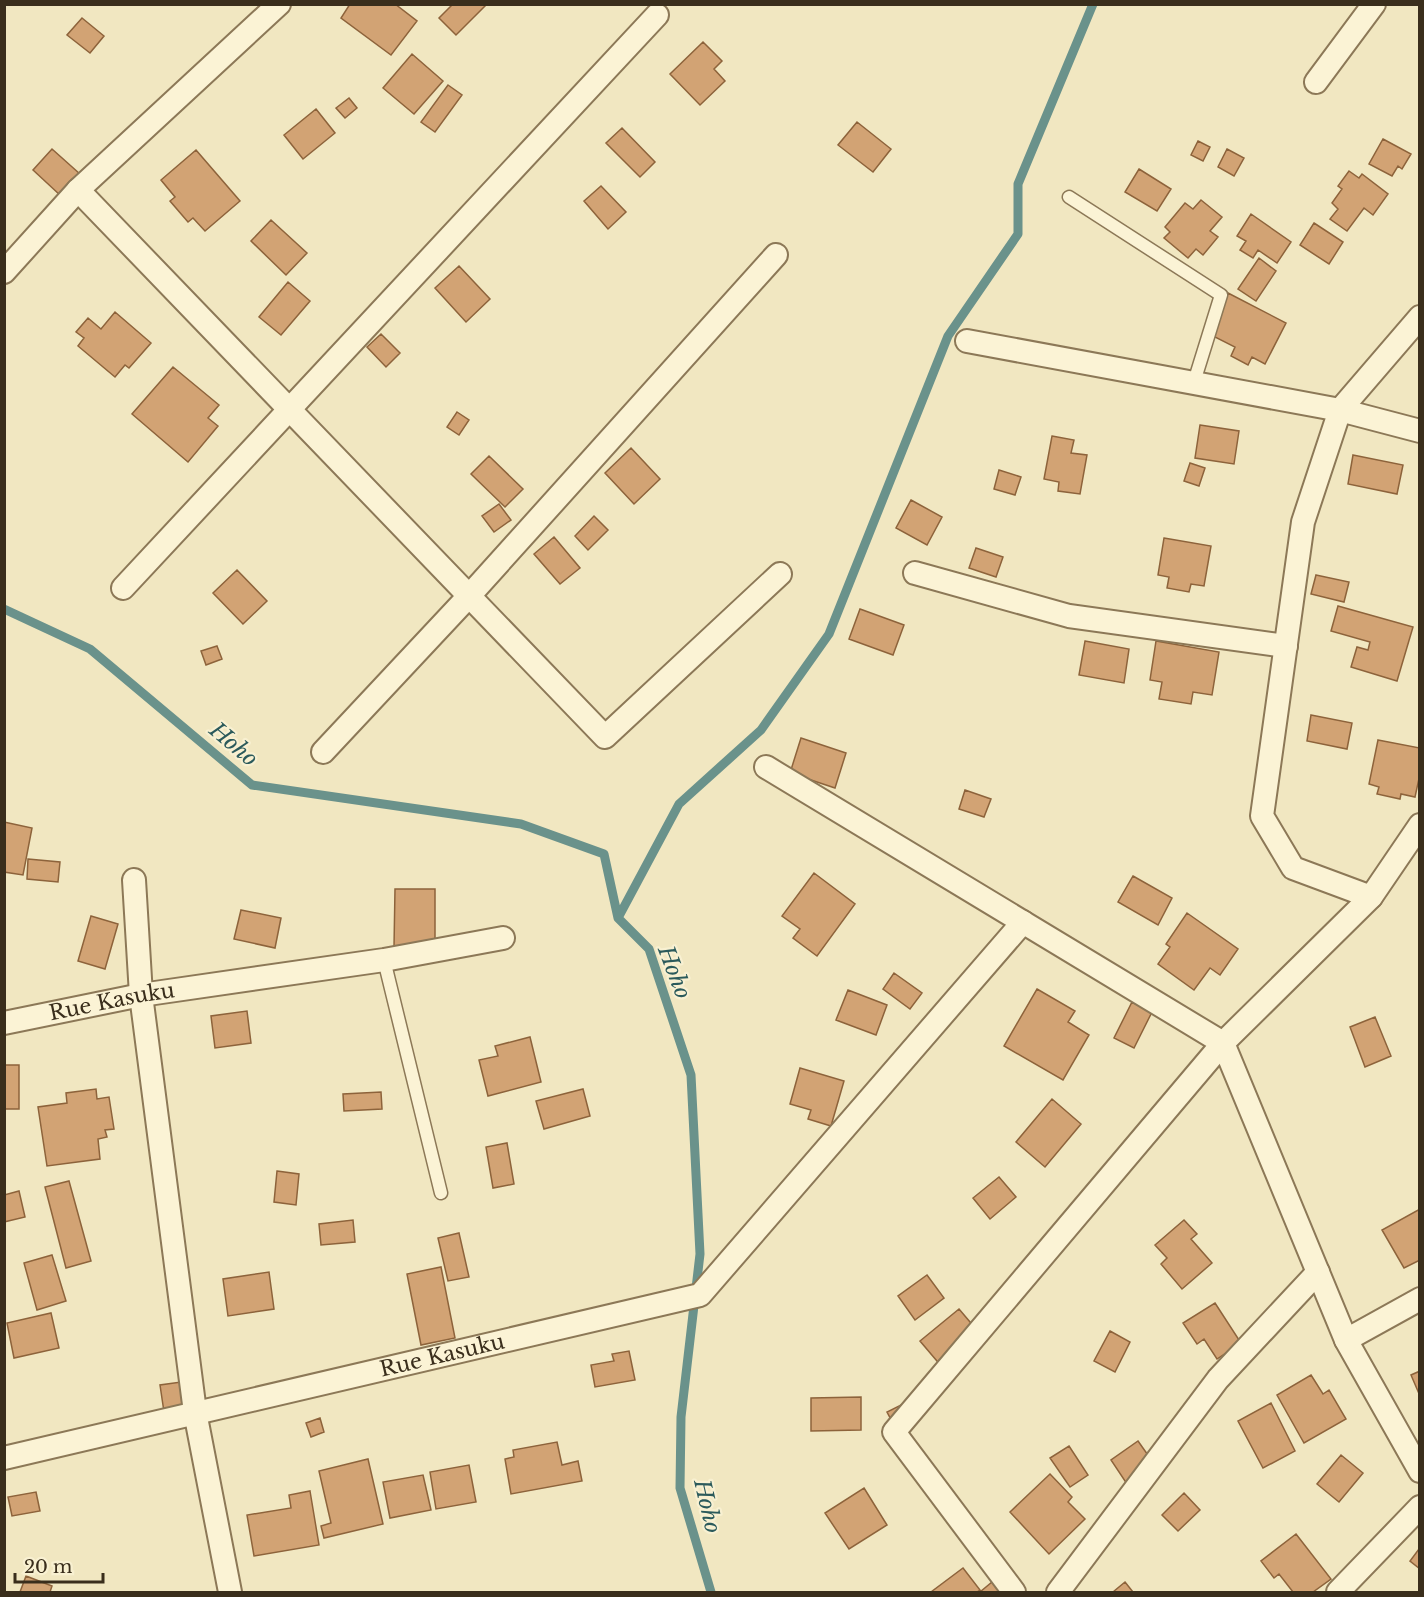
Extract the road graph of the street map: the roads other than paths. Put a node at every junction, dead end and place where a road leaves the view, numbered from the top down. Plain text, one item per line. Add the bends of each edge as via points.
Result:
1 (279, 4) edge
2 (1374, 4) edge
3 (657, 15) dead end
4 (1316, 82) dead end
5 (78, 189) junction
6 (1070, 197) dead end
7 (776, 255) dead end
8 (4, 272) edge
9 (1419, 317) edge
10 (967, 341) dead end
11 (1194, 382) junction
12 (288, 408) junction
13 (1340, 410) junction
14 (1419, 431) edge
15 (915, 573) dead end
16 (780, 574) dead end
17 (123, 588) dead end
18 (469, 596) junction
19 (1286, 646) junction
20 (323, 752) dead end
21 (766, 766) dead end
22 (1419, 825) edge
23 (134, 880) dead end
24 (1371, 897) junction
25 (1023, 922) junction
26 (503, 938) dead end
27 (384, 960) junction
28 (141, 995) junction
29 (4, 1023) edge
30 (1223, 1043) junction
31 (441, 1193) dead end
32 (1318, 1272) junction
33 (1419, 1299) edge
34 (1346, 1340) junction
35 (195, 1412) junction
36 (4, 1458) edge
37 (1419, 1471) edge
38 (1419, 1507) edge
39 (230, 1593) edge
40 (1014, 1593) edge
41 (1058, 1593) edge
42 (1338, 1593) edge

1 - 5 street
2 - 4 street
3 - 12 street
5 - 8 street
5 - 12 street
6 - 11 lane via 1221,295
7 - 18 street
9 - 13 street
10 - 11 street
11 - 13 street
12 - 17 street
12 - 18 street
13 - 14 street
13 - 19 street via 1303,522
15 - 19 street via 1069,616
16 - 18 street via 605,737
18 - 20 street
19 - 24 street via 1262,816 1293,868
21 - 25 street
22 - 24 street
23 - 28 street
24 - 30 street
25 - 30 street
25 - 35 street, Rue Kasuku via 694,1297
26 - 27 street, Rue Kasuku
27 - 28 street, Rue Kasuku
27 - 31 lane
28 - 29 street, Rue Kasuku
28 - 35 street
30 - 32 street
30 - 40 street via 894,1432
32 - 34 street
32 - 41 street via 1218,1379
33 - 34 street
34 - 37 street
35 - 36 street, Rue Kasuku
35 - 39 street
38 - 42 street

